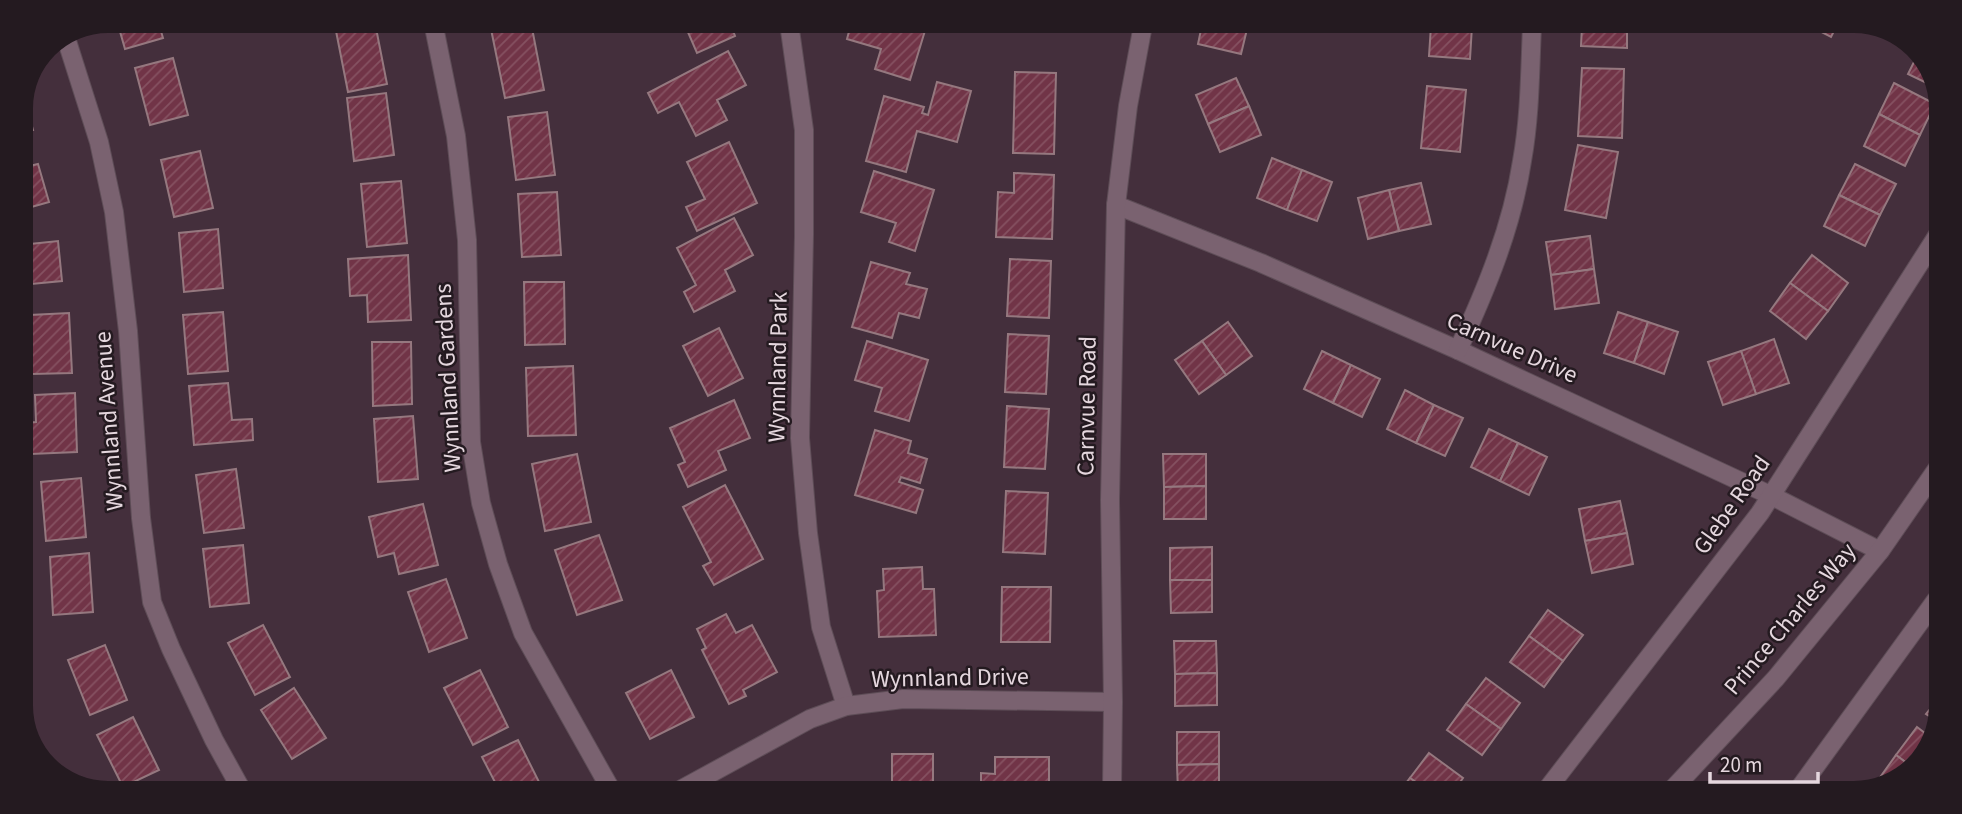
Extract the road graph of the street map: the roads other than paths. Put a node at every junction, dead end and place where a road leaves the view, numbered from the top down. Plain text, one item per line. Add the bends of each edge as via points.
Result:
1 (435, 33) edge
2 (790, 33) edge
3 (1142, 33) edge
4 (1531, 33) edge
5 (68, 45) edge
6 (1116, 205) junction
7 (1929, 250) edge
8 (1458, 350) junction
9 (1929, 481) edge
10 (1772, 496) junction
11 (1880, 551) junction
12 (1929, 610) edge
13 (1113, 702) junction
14 (846, 706) junction
15 (237, 781) edge
16 (606, 781) edge
17 (697, 781) edge
18 (1112, 781) edge
19 (1553, 781) edge
20 (1680, 781) edge
21 (1805, 781) edge

1 - 16 street, Wynnland Gardens via 456,136 467,240 471,442 481,503 523,632
2 - 14 street, Wynnland Park via 804,130 800,438 807,533 821,627
3 - 6 street, Carnvue Road
4 - 8 street via 1522,161 1507,228
5 - 15 street, Wynnland Avenue via 99,142 114,212 152,602 192,695
6 - 8 street, Carnvue Drive
6 - 13 street, Carnvue Road via 1110,500
7 - 10 street, Glebe Road
8 - 10 street, Carnvue Drive
9 - 11 street, Prince Charles Way
10 - 11 street, Carnvue Drive
10 - 19 street, Glebe Road
11 - 20 street, Prince Charles Way via 1776,678
12 - 21 street
13 - 14 street, Wynnland Drive via 903,699
13 - 18 street, Carnvue Road
14 - 17 street, Wynnland Drive via 810,719

